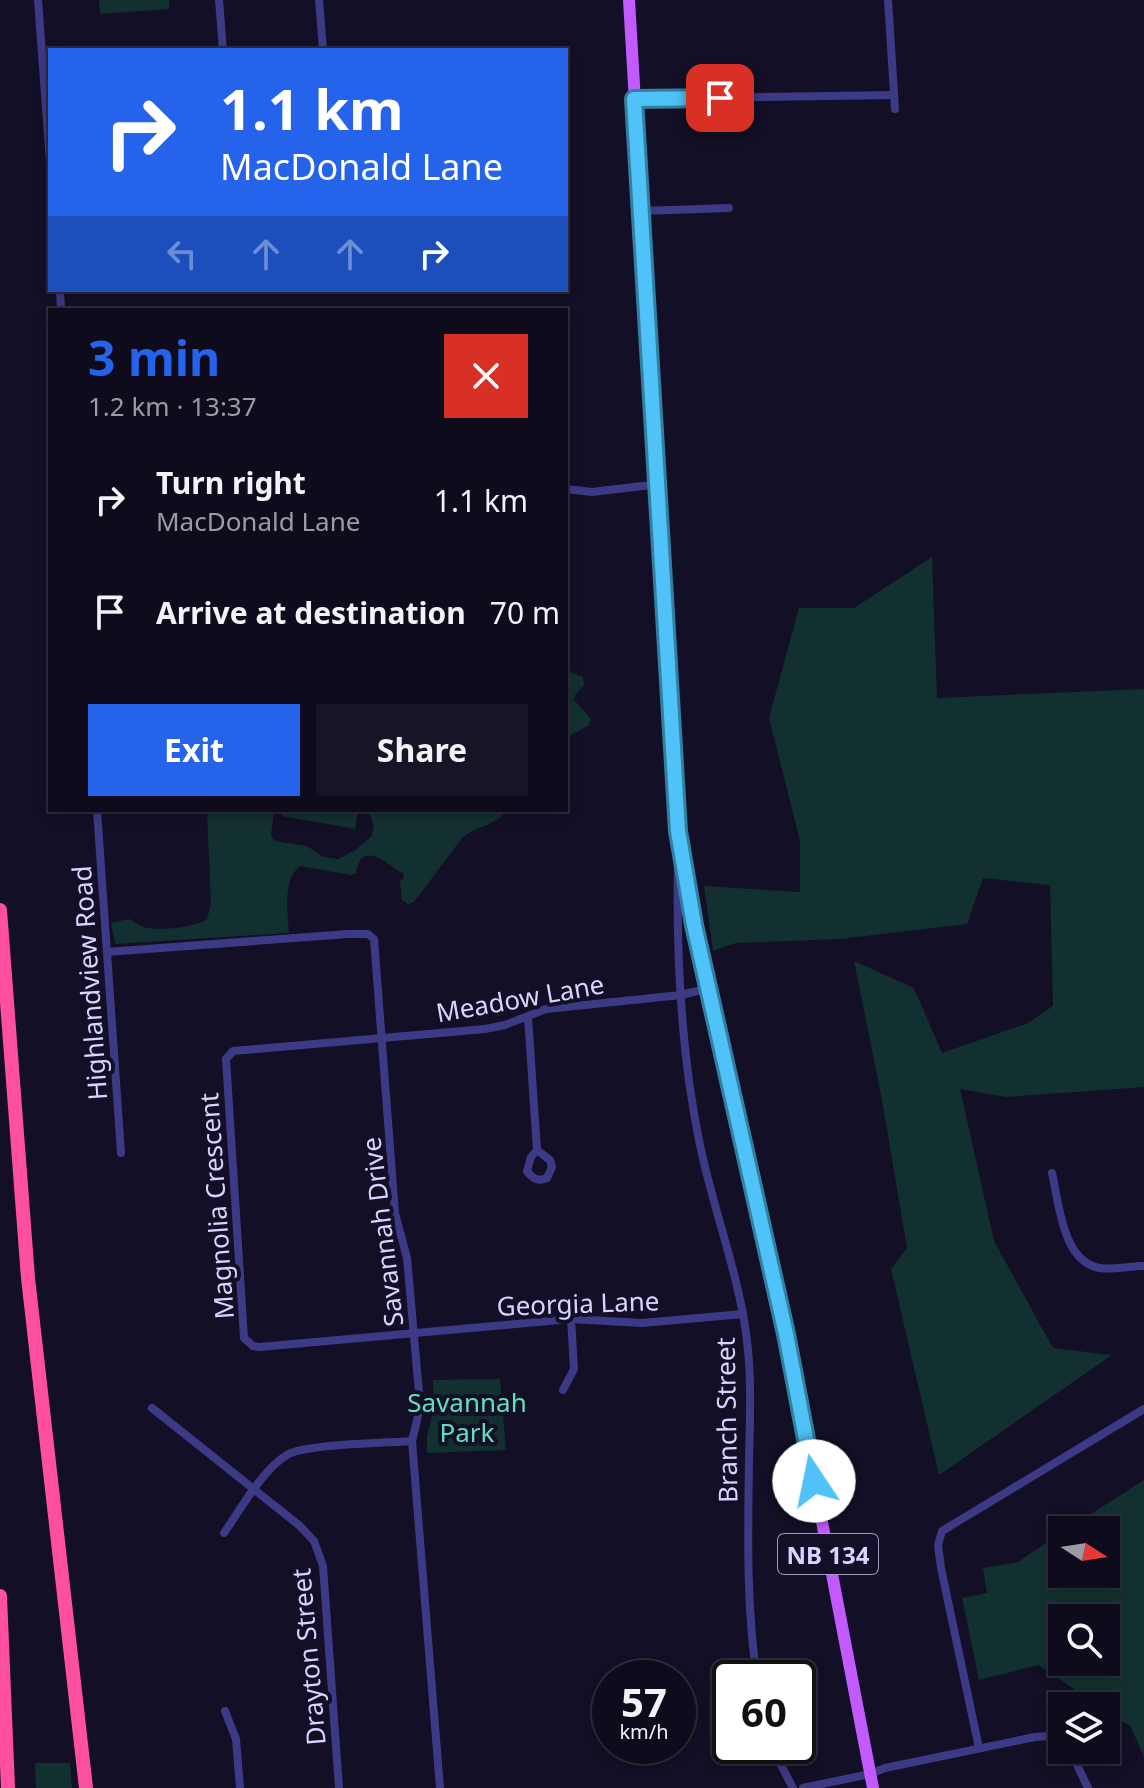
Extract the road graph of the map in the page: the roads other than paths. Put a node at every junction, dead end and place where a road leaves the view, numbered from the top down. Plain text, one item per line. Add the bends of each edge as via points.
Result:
1 (38, 0) edge
2 (219, 0) edge
3 (319, 0) edge
4 (629, 0) edge
5 (888, 0) edge
6 (223, 48) edge
7 (323, 48) edge
8 (894, 95) junction
9 (634, 99) junction
10 (895, 109) dead end
11 (48, 129) edge
12 (729, 208) dead end
13 (641, 211) junction
14 (659, 484) junction
15 (568, 489) edge
16 (97, 812) edge
17 (678, 831) junction
18 (0, 910) edge
19 (107, 952) junction
20 (710, 988) junction
21 (681, 995) junction
22 (528, 1017) junction
23 (383, 1037) junction
24 (537, 1150) dead end
25 (121, 1153) dead end
26 (1052, 1173) dead end
27 (1144, 1266) edge
28 (743, 1314) junction
29 (571, 1319) junction
30 (414, 1332) junction
31 (563, 1390) dead end
32 (152, 1408) dead end
33 (1144, 1409) edge
34 (412, 1441) junction
35 (255, 1490) junction
36 (224, 1533) dead end
37 (0, 1596) edge
38 (754, 1660) edge
39 (225, 1711) dead end
40 (1048, 1736) edge
41 (979, 1748) junction
42 (780, 1764) edge
43 (1077, 1764) edge
44 (870, 1774) junction
45 (8, 1788) edge
46 (86, 1788) edge
47 (240, 1788) edge
48 (339, 1788) edge
49 (440, 1788) edge
50 (793, 1788) edge
51 (803, 1788) edge
52 (873, 1788) edge
53 (1088, 1788) edge

1 - 11 street
2 - 6 street
3 - 7 street
4 - 9 main road, NB 134
5 - 8 street
8 - 9 street
8 - 10 street
9 - 13 main road, NB 134
12 - 13 street
13 - 14 main road, NB 134
14 - 15 street via 592,492
14 - 17 main road, NB 134
16 - 19 street, Highlandview Road
17 - 20 main road, NB 134
17 - 21 street, Branch Street
18 - 46 highway via 28,1278
19 - 23 street, Savannah Drive via 368,934 376,945
19 - 25 street, Highlandview Road
20 - 21 street, Meadow Lane
20 - 44 main road, NB 134 via 786,1334
21 - 22 street, Meadow Lane via 546,1009
21 - 28 street, Branch Street via 700,1145
22 - 23 street, Meadow Lane via 485,1029
22 - 24 street
23 - 30 street, Savannah Drive via 395,1213 407,1258
23 - 30 street, Magnolia Crescent via 228,1054 244,1338 260,1347
26 - 27 street via 1076,1255 1098,1268
28 - 29 street, Georgia Lane via 642,1323
28 - 38 street, Branch Street via 750,1385 747,1561
29 - 30 street, Georgia Lane
29 - 31 street via 574,1369
30 - 34 street, Savannah Drive via 419,1392
32 - 35 street, Drayton Street
33 - 41 street via 942,1531 941,1568
34 - 35 street via 292,1452 276,1462
34 - 49 street, Savannah Drive
35 - 36 street
35 - 48 street, Drayton Street via 310,1536 322,1559
37 - 45 highway
39 - 47 street via 236,1739
40 - 41 street
41 - 44 street
42 - 50 street
43 - 53 street
44 - 51 street
44 - 52 main road, NB 134

